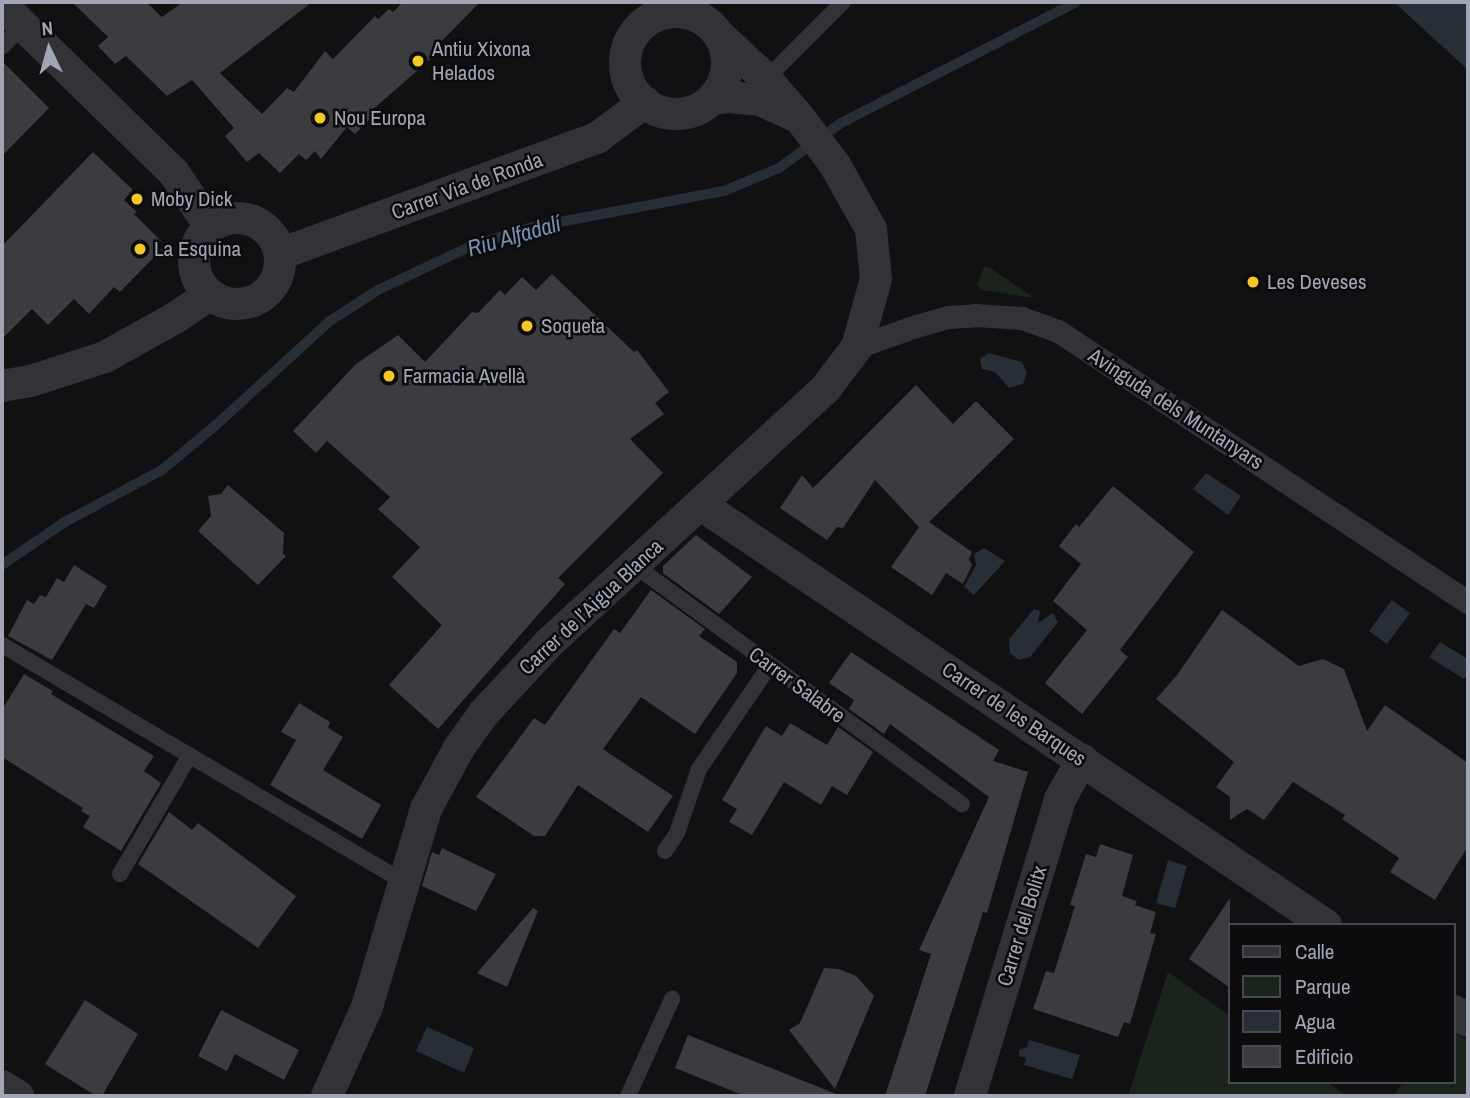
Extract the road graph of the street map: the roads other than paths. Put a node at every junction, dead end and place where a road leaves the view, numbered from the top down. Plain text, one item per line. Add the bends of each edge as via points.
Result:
1 (843, 2) edge
2 (698, 17) edge
3 (9, 26) edge
4 (756, 88) junction
5 (713, 99) junction
6 (645, 102) junction
7 (210, 226) junction
8 (280, 254) junction
9 (209, 295) junction
10 (857, 347) junction
11 (2, 386) edge
12 (701, 505) junction
13 (634, 565) junction
14 (1468, 602) edge
15 (2, 645) edge
16 (770, 664) junction
17 (190, 755) junction
18 (1082, 760) junction
19 (962, 804) dead end
20 (665, 851) dead end
21 (120, 874) dead end
22 (405, 882) junction
23 (1323, 923) edge
24 (672, 999) dead end
25 (2, 1086) edge
26 (18, 1096) edge
27 (327, 1096) edge
28 (628, 1096) edge
29 (970, 1096) edge

1 - 4 lane
2 - 4 street
2 - 5 street via 727,54 727,70
2 - 6 street via 678,11 660,14 632,35 625,69 630,85
3 - 7 street via 174,173
4 - 5 street
4 - 10 street, Carrer de l’Aigua Blanca via 799,117 835,165 871,229 876,279
5 - 6 street via 684,114 668,113
6 - 8 street, Carrer Via de Ronda via 597,138
7 - 8 street via 238,218 253,221 275,240
7 - 9 street via 193,255 195,274
8 - 9 street via 272,287 254,301 231,304
9 - 11 street via 105,356
10 - 12 street, Carrer de l’Aigua Blanca via 826,388
10 - 14 street, Avinguda dels Muntanyars via 925,323 975,315 1022,318 1058,331
12 - 13 street, Carrer de l’Aigua Blanca
12 - 18 street, Carrer de les Barques
13 - 16 lane, Carrer Salabre
13 - 22 street, Carrer de l’Aigua Blanca via 550,642 484,713 439,780
15 - 17 lane
16 - 19 lane, Carrer Salabre
16 - 20 lane via 699,769 677,833
17 - 21 lane
17 - 22 lane
18 - 23 street, Carrer de les Barques
18 - 29 street, Carrer del Bolitx via 1060,799
22 - 27 street, Carrer de l’Aigua Blanca via 367,1007
24 - 28 lane
25 - 26 street

